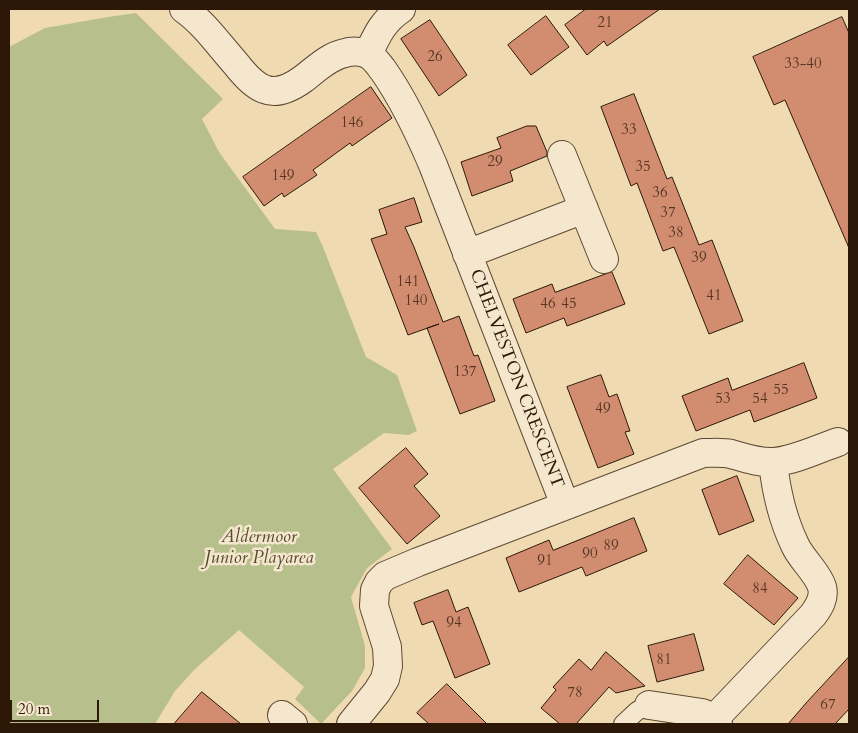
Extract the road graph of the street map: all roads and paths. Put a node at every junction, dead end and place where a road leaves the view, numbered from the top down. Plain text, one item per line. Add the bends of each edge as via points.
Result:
1 (401, 9) edge
2 (190, 11) edge
3 (368, 54) junction
4 (562, 155) dead end
5 (584, 209) junction
6 (467, 254) junction
7 (604, 259) dead end
8 (838, 442) dead end
9 (773, 462) junction
10 (565, 506) junction
11 (649, 705) joint
12 (716, 721) edge
13 (350, 724) edge
14 (623, 724) edge

1 - 3 street via 385,23
2 - 3 street via 246,76 263,89 286,89 344,53
3 - 6 street, CHELVESTON CRESCENT via 394,85 417,129
4 - 5 street
5 - 6 street, CHELVESTON CRESCENT
5 - 7 street
6 - 10 street, CHELVESTON CRESCENT
8 - 9 street, CHELVESTON CRESCENT
9 - 10 street, CHELVESTON CRESCENT via 716,452 703,453
9 - 12 street via 780,505 795,545 818,579 823,596 813,615
10 - 13 street, CHELVESTON CRESCENT via 399,570 379,582 374,606 387,647 388,666 377,692
11 - 12 street via 702,713
11 - 14 lane

